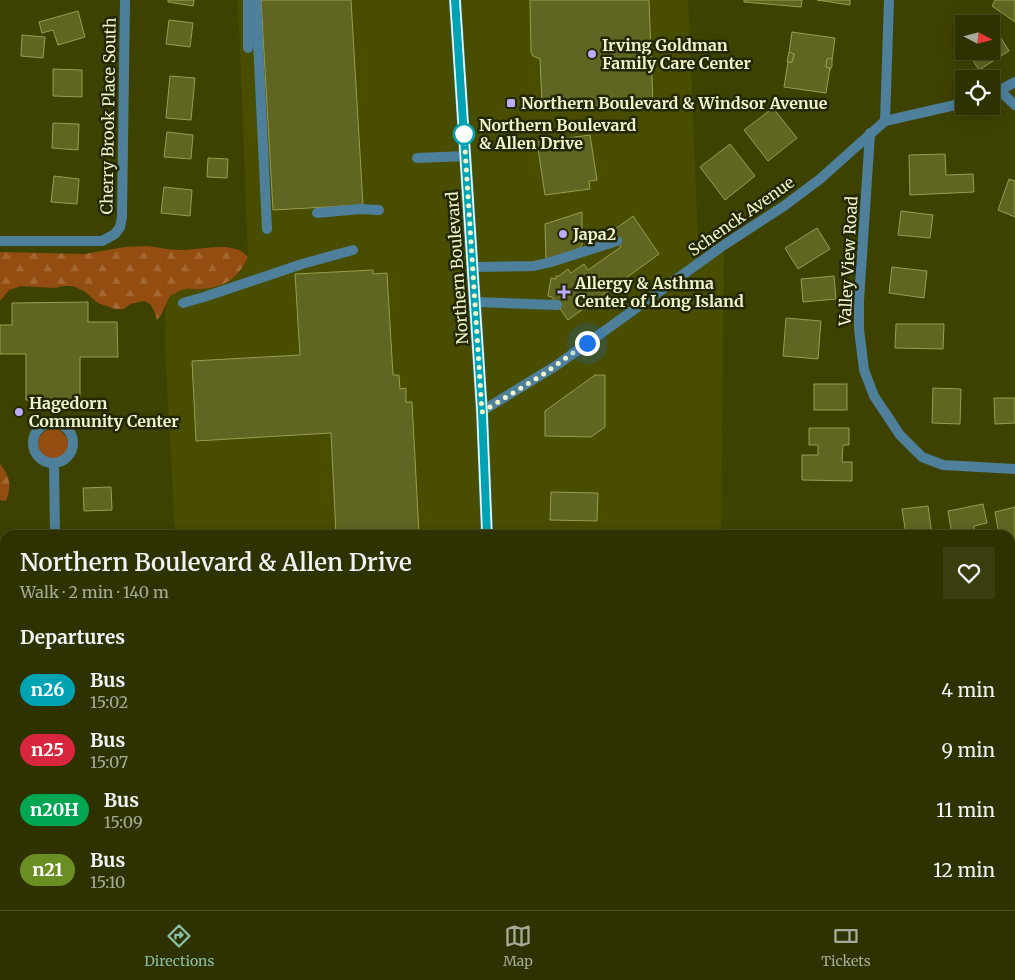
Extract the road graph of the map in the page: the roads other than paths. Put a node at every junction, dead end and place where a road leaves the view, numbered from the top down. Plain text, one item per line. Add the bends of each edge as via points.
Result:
1 (125, 0) edge
2 (248, 0) edge
3 (256, 0) edge
4 (456, 0) edge
5 (889, 0) edge
6 (248, 48) dead end
7 (1015, 82) edge
8 (1000, 91) edge
9 (1000, 96) edge
10 (955, 105) edge
11 (1015, 105) edge
12 (884, 121) junction
13 (870, 133) junction
14 (466, 156) junction
15 (417, 158) dead end
16 (379, 210) dead end
17 (317, 212) dead end
18 (267, 229) dead end
19 (0, 241) edge
20 (617, 241) dead end
21 (353, 250) dead end
22 (473, 267) junction
23 (475, 302) junction
24 (183, 303) dead end
25 (557, 305) dead end
26 (482, 412) junction
27 (54, 463) junction
28 (1015, 469) edge
29 (55, 530) edge
30 (488, 530) edge

1 - 19 street, Cherry Brook Place South via 120,227 111,237 94,242
2 - 6 street
3 - 18 street
4 - 14 main road, Northern Boulevard
5 - 12 street
7 - 8 street
9 - 11 street
10 - 12 street
12 - 13 street, Schenck Avenue
13 - 26 street, Schenck Avenue via 820,179 784,206 557,365
13 - 28 street, Valley View Road via 859,329 864,370 874,396 900,435 922,457 943,465
14 - 15 street
14 - 22 main road, Northern Boulevard
16 - 17 street
20 - 22 street via 534,266
21 - 24 street
22 - 23 main road, Northern Boulevard
23 - 25 street
23 - 26 main road, Northern Boulevard
26 - 30 main road, Northern Boulevard
27 - 27 street via 66,458 73,447 66,428 54,423 37,431 33,443 37,455
27 - 29 street

